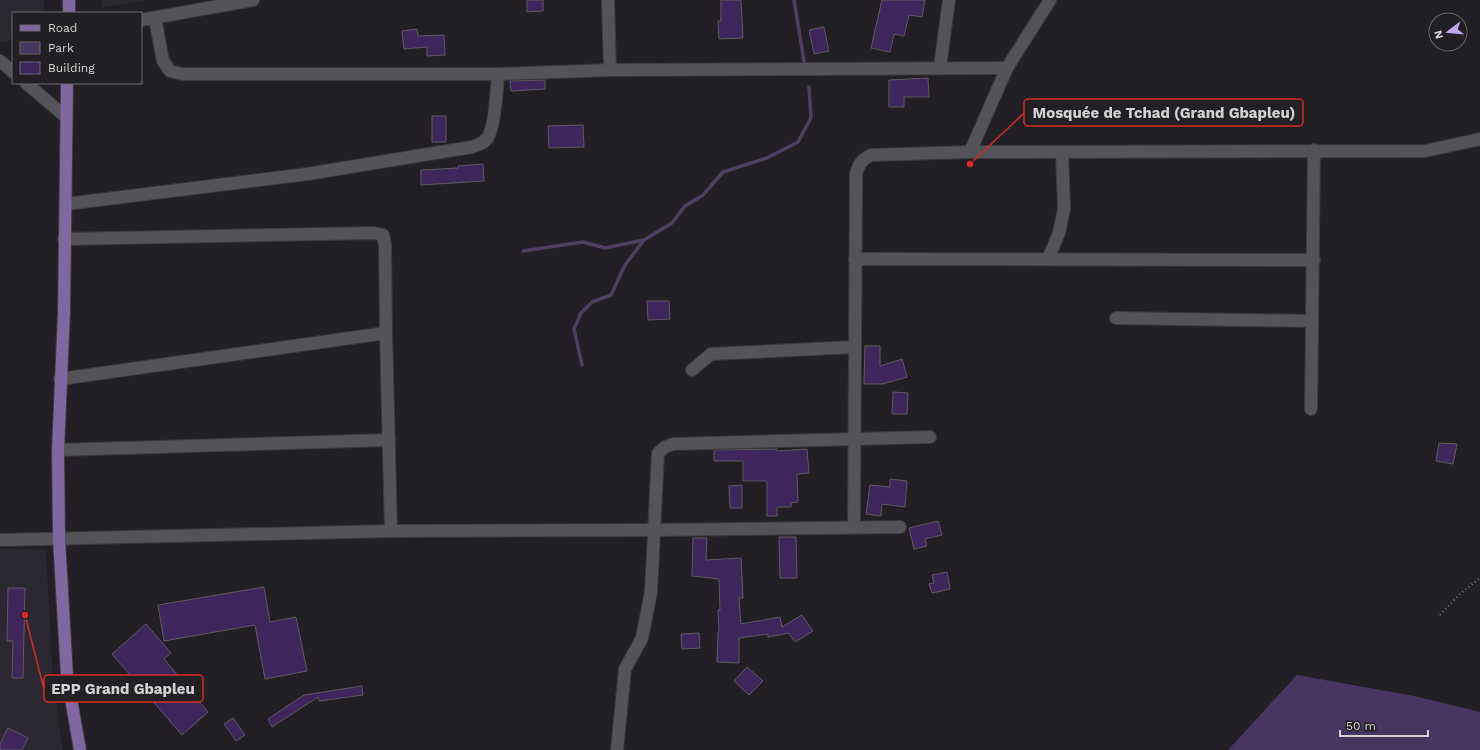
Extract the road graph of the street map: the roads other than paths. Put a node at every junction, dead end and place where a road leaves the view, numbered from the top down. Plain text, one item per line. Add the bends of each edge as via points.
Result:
1 (69, 0) edge
2 (253, 0) edge
3 (608, 0) edge
4 (949, 0) edge
5 (1050, 0) edge
6 (69, 12) edge
7 (155, 18) junction
8 (142, 20) edge
9 (0, 61) edge
10 (940, 67) junction
11 (1008, 68) junction
12 (610, 70) junction
13 (12, 71) edge
14 (498, 74) junction
15 (27, 84) edge
16 (67, 84) edge
17 (66, 117) junction
18 (1480, 139) edge
19 (1314, 150) junction
20 (970, 152) junction
21 (1062, 152) junction
22 (66, 204) junction
23 (64, 239) junction
24 (855, 259) junction
25 (1048, 259) junction
26 (1314, 260) junction
27 (1116, 318) dead end
28 (1312, 321) junction
29 (386, 333) junction
30 (855, 348) junction
31 (692, 370) dead end
32 (60, 379) junction
33 (1311, 409) dead end
34 (930, 437) dead end
35 (855, 438) junction
36 (389, 440) junction
37 (58, 450) junction
38 (854, 527) junction
39 (900, 527) dead end
40 (654, 530) junction
41 (392, 531) junction
42 (59, 539) junction
43 (0, 540) edge
44 (80, 750) edge
45 (617, 750) edge

1 - 6 main road
2 - 7 street
3 - 12 street
4 - 10 street
5 - 11 street
7 - 8 street
7 - 14 street via 163,61 170,71 182,74
9 - 13 street
10 - 11 street
10 - 12 street
11 - 20 street
12 - 14 street
14 - 22 street via 488,137 481,144 472,147 306,174
15 - 17 street
16 - 17 main road
17 - 22 main road
18 - 19 street via 1424,151
19 - 21 street
19 - 26 street
20 - 21 street
20 - 24 street via 871,155 862,160 856,174
21 - 25 street via 1064,209 1059,233
22 - 23 main road
23 - 29 street via 383,234
23 - 32 main road via 64,312
24 - 25 street
24 - 30 street
25 - 26 street
26 - 28 street
27 - 28 street
28 - 33 street
29 - 32 street
29 - 36 street
30 - 31 street via 711,354
30 - 35 street
32 - 37 main road
34 - 35 street
35 - 38 street
35 - 40 street via 672,444 664,447 658,453
36 - 37 street
36 - 41 street
37 - 42 main road
38 - 39 street
38 - 40 street
40 - 41 street
40 - 45 street via 651,592 642,638 624,670
41 - 42 street
42 - 43 street
42 - 44 main road via 68,676

